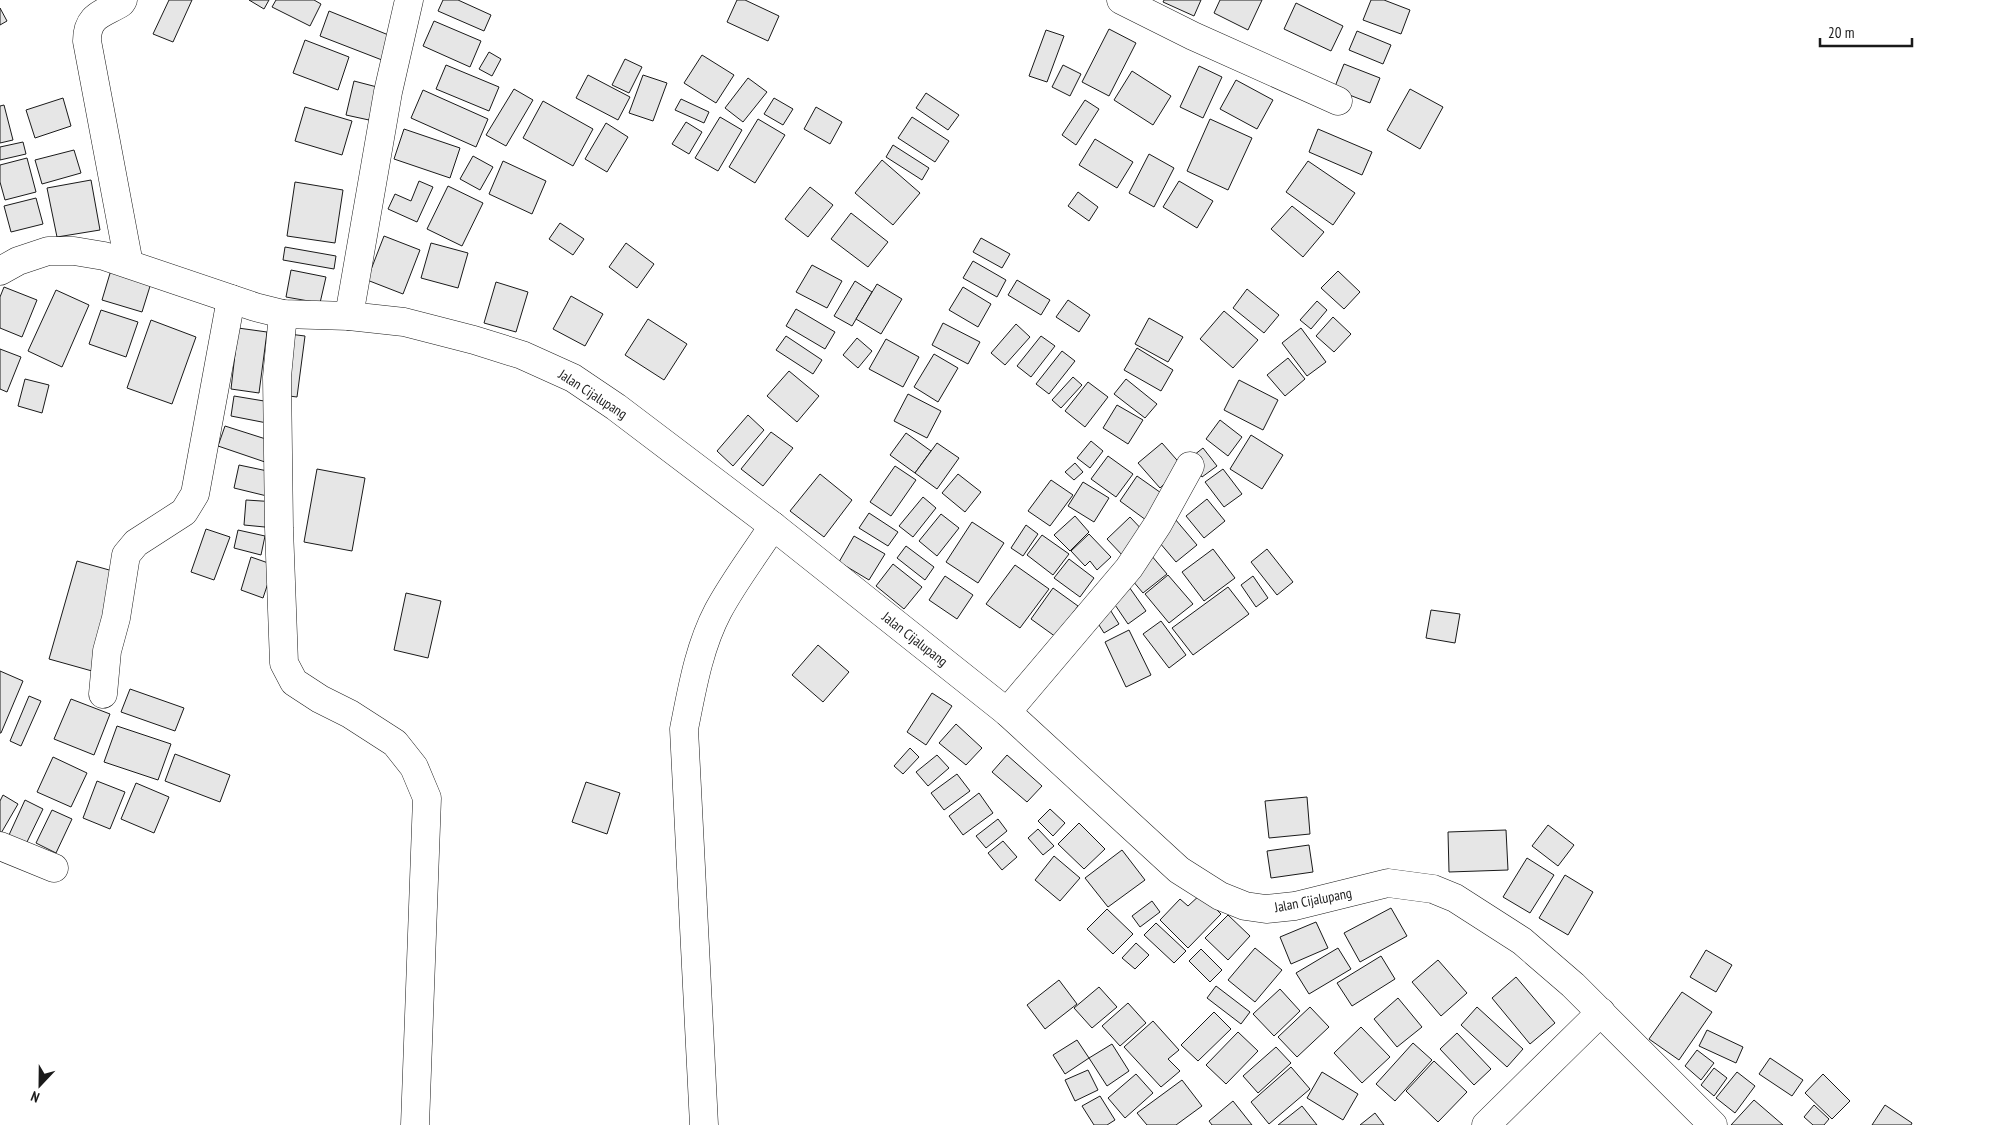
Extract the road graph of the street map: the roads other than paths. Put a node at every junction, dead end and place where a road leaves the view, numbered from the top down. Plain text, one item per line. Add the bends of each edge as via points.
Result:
1 (123, 0) edge
2 (409, 0) edge
3 (1121, 0) edge
4 (1338, 101) dead end
5 (129, 264) junction
6 (0, 271) edge
7 (231, 299) junction
8 (282, 314) junction
9 (349, 316) junction
10 (1190, 466) dead end
11 (773, 526) junction
12 (103, 694) dead end
13 (1007, 712) junction
14 (0, 846) edge
15 (54, 868) dead end
16 (1601, 1012) junction
17 (415, 1125) edge
18 (704, 1125) edge
19 (1486, 1125) edge
20 (1713, 1125) edge

1 - 5 street via 96,16 89,27 87,41
2 - 9 street via 388,92
3 - 4 street
5 - 6 street, Jalan Cijalupang via 74,250 48,252 18,260
5 - 7 street, Jalan Cijalupang
7 - 8 street, Jalan Cijalupang
7 - 12 street via 194,494 184,512 136,543 126,554 107,651
8 - 9 street, Jalan Cijalupang
8 - 17 street via 277,378 284,663 294,682 395,743 414,766 427,798
9 - 11 street, Jalan Cijalupang via 404,322 474,340 522,355 573,378
10 - 13 street via 1129,568
11 - 13 street, Jalan Cijalupang
11 - 18 street via 709,631 684,729
13 - 16 street, Jalan Cijalupang via 1179,870 1220,896 1245,906 1266,909 1295,906 1388,883 1433,889 1455,898 1522,941
14 - 15 street
16 - 19 street
16 - 20 street, Jalan Cijalupang

